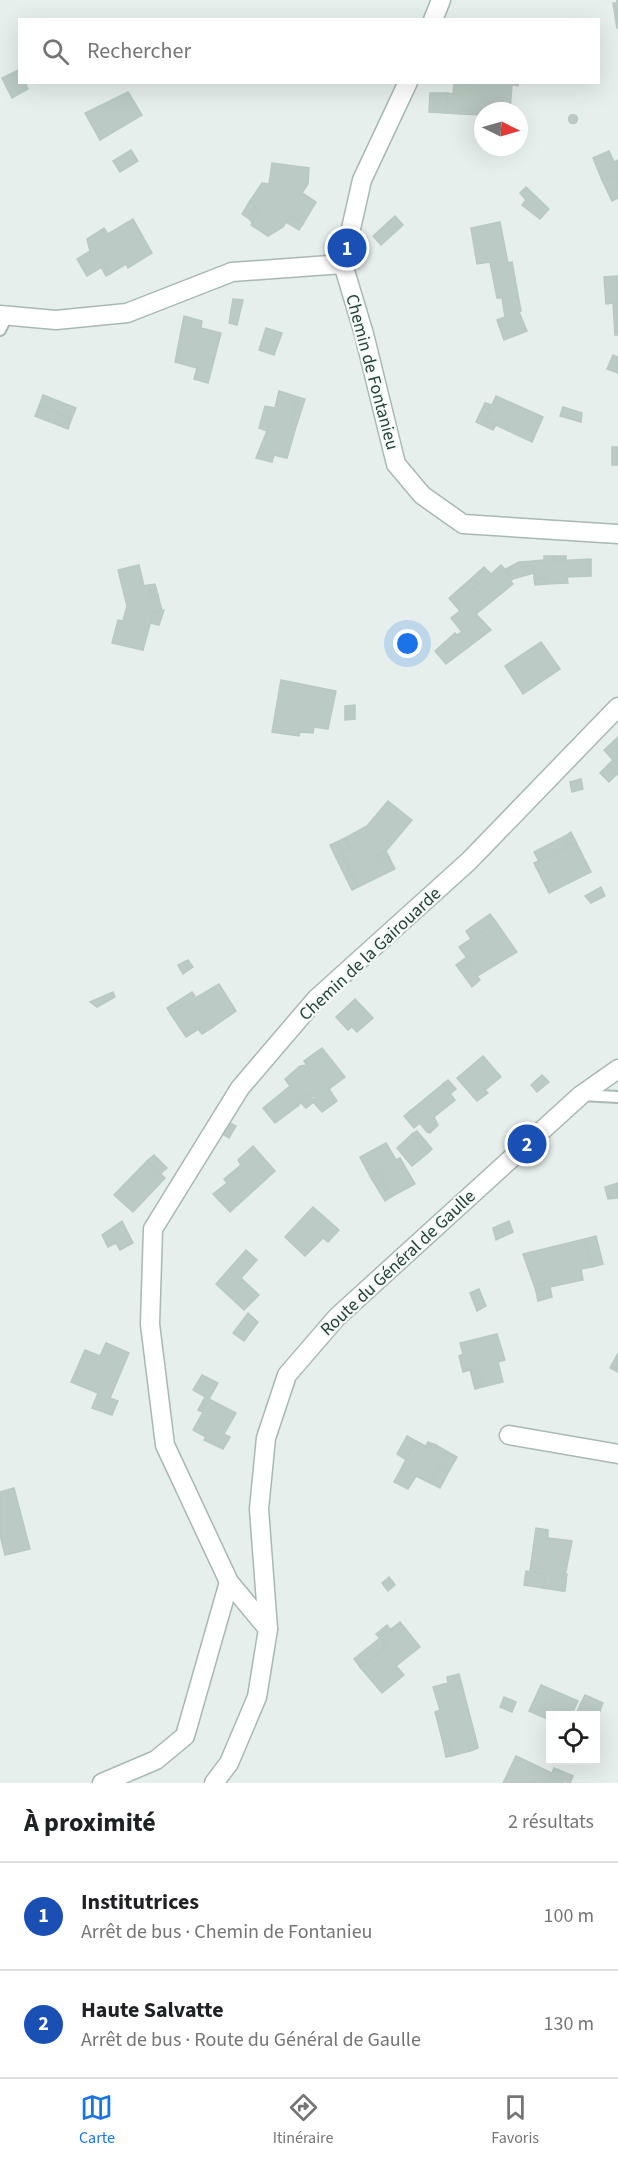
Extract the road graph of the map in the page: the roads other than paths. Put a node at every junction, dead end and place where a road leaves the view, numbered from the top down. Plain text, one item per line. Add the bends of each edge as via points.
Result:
1 (441, 0) edge
2 (435, 18) edge
3 (407, 84) edge
4 (343, 264) junction
5 (2, 320) edge
6 (618, 534) edge
7 (618, 707) edge
8 (618, 1069) edge
9 (581, 1095) junction
10 (618, 1097) edge
11 (509, 1435) dead end
12 (618, 1454) edge
13 (229, 1582) junction
14 (268, 1629) junction
15 (102, 1783) edge
16 (214, 1783) edge

1 - 2 street
3 - 4 street, Chemin de Fontanieu via 362,180
4 - 5 street via 232,272 128,313
4 - 6 street, Chemin de Fontanieu via 396,464 422,495 463,524
7 - 13 street, Chemin de la Gairouarde via 469,861 316,999 240,1089 153,1229 150,1324 165,1445
8 - 9 street, Route du Général de Gaulle
9 - 10 lane
9 - 14 street, Route du Général de Gaulle via 337,1317 287,1375 266,1438 259,1509
11 - 12 street
13 - 14 street, Chemin de la Gairouarde
13 - 15 street via 185,1736 156,1760
14 - 16 street, Route du Général de Gaulle via 257,1697 229,1763

